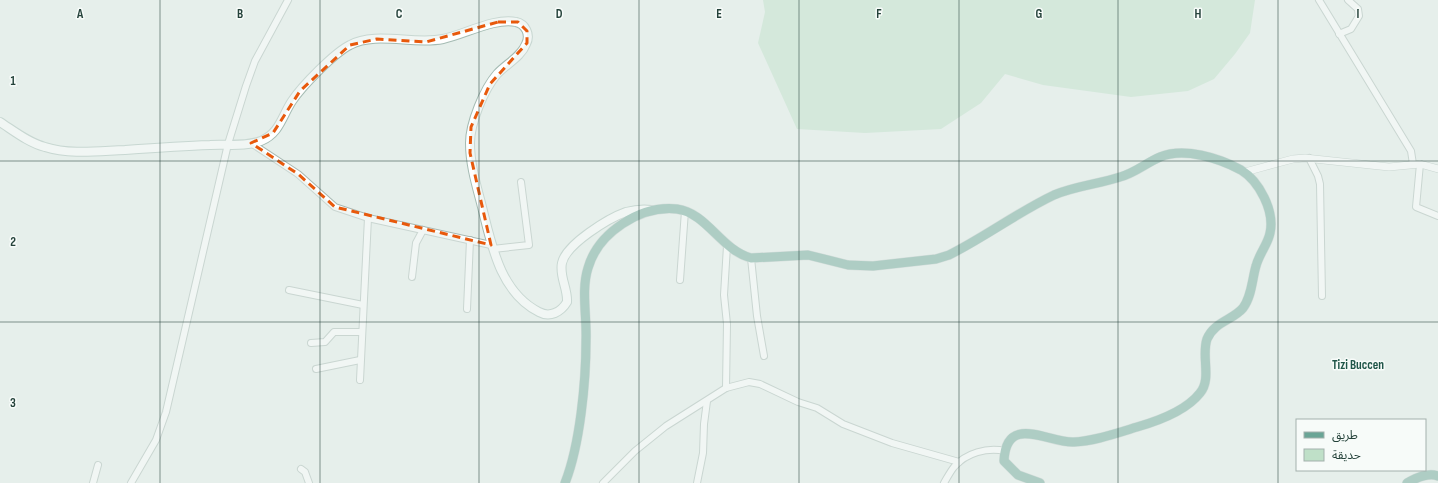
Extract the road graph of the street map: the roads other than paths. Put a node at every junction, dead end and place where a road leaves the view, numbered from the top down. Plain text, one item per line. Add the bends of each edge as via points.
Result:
1 (288, 0) edge
2 (1319, 0) edge
3 (1348, 0) edge
4 (1339, 34) junction
5 (0, 122) edge
6 (251, 143) junction
7 (228, 144) junction
8 (1309, 158) junction
9 (1417, 164) junction
10 (1438, 170) edge
11 (1245, 172) junction
12 (521, 182) dead end
13 (653, 211) junction
14 (685, 211) junction
15 (1438, 216) edge
16 (368, 218) junction
17 (423, 230) junction
18 (470, 240) junction
19 (727, 246) junction
20 (492, 247) junction
21 (751, 258) junction
22 (412, 277) dead end
23 (680, 280) dead end
24 (289, 290) dead end
25 (1322, 296) dead end
26 (363, 305) junction
27 (467, 309) dead end
28 (362, 332) junction
29 (311, 343) dead end
30 (764, 356) dead end
31 (360, 360) junction
32 (316, 369) dead end
33 (360, 380) dead end
34 (726, 388) junction
35 (707, 401) junction
36 (1005, 451) junction
37 (959, 462) junction
38 (98, 465) dead end
39 (300, 469) dead end
40 (1438, 476) edge
41 (93, 483) edge
42 (131, 483) edge
43 (309, 483) edge
44 (565, 483) edge
45 (603, 483) edge
46 (697, 483) edge
47 (944, 483) edge
48 (1040, 483) edge
49 (1407, 483) edge

1 - 7 street via 255,62
2 - 4 street
3 - 4 street via 1358,9 1359,16 1351,29
4 - 9 street
5 - 7 main road via 44,147 60,150 86,152
6 - 7 main road
6 - 16 street via 298,174 331,205
6 - 20 main road via 273,133 300,91 336,54 350,45 377,39 426,42 498,22 518,22 527,31 527,43 490,84 472,127 470,140 474,178
7 - 42 street via 166,412 156,440
8 - 9 street via 1389,166
8 - 11 street via 1292,159
8 - 25 street via 1320,184
9 - 10 street
9 - 15 street via 1416,207
11 - 21 main road via 1203,156 1173,153 1121,177 1054,196 962,249 936,259 860,266 808,255
11 - 36 main road via 1259,190 1268,208 1270,234 1256,264 1246,304 1236,315 1214,329 1208,337 1205,347 1205,385 1202,392 1186,405 1161,419 1125,431 1071,443 1029,433 1017,435 1008,443
12 - 20 street via 529,245
13 - 14 main road
13 - 20 main road via 636,210 618,216 586,235 575,245 562,262 566,302 553,314 542,314 521,298 501,271
13 - 44 main road via 622,224 610,233 599,245 588,266 583,390 574,457
14 - 19 main road via 701,221
14 - 23 street
16 - 17 street
16 - 26 street
17 - 18 street
17 - 22 street via 416,243
18 - 20 street
18 - 27 street
19 - 21 main road via 738,254
19 - 34 street via 724,295 727,324
21 - 30 street
24 - 26 street
26 - 28 street
28 - 29 street via 334,332 325,342
28 - 31 street
31 - 32 street
31 - 33 street
34 - 35 street
34 - 37 street via 743,383 760,384 892,444
35 - 45 street via 652,436
35 - 46 street via 703,453
36 - 37 street via 988,449
36 - 48 main road via 1004,460 1008,466 1018,475
37 - 47 street
38 - 41 street
39 - 43 street via 305,472
40 - 49 main road via 1434,474 1419,477

